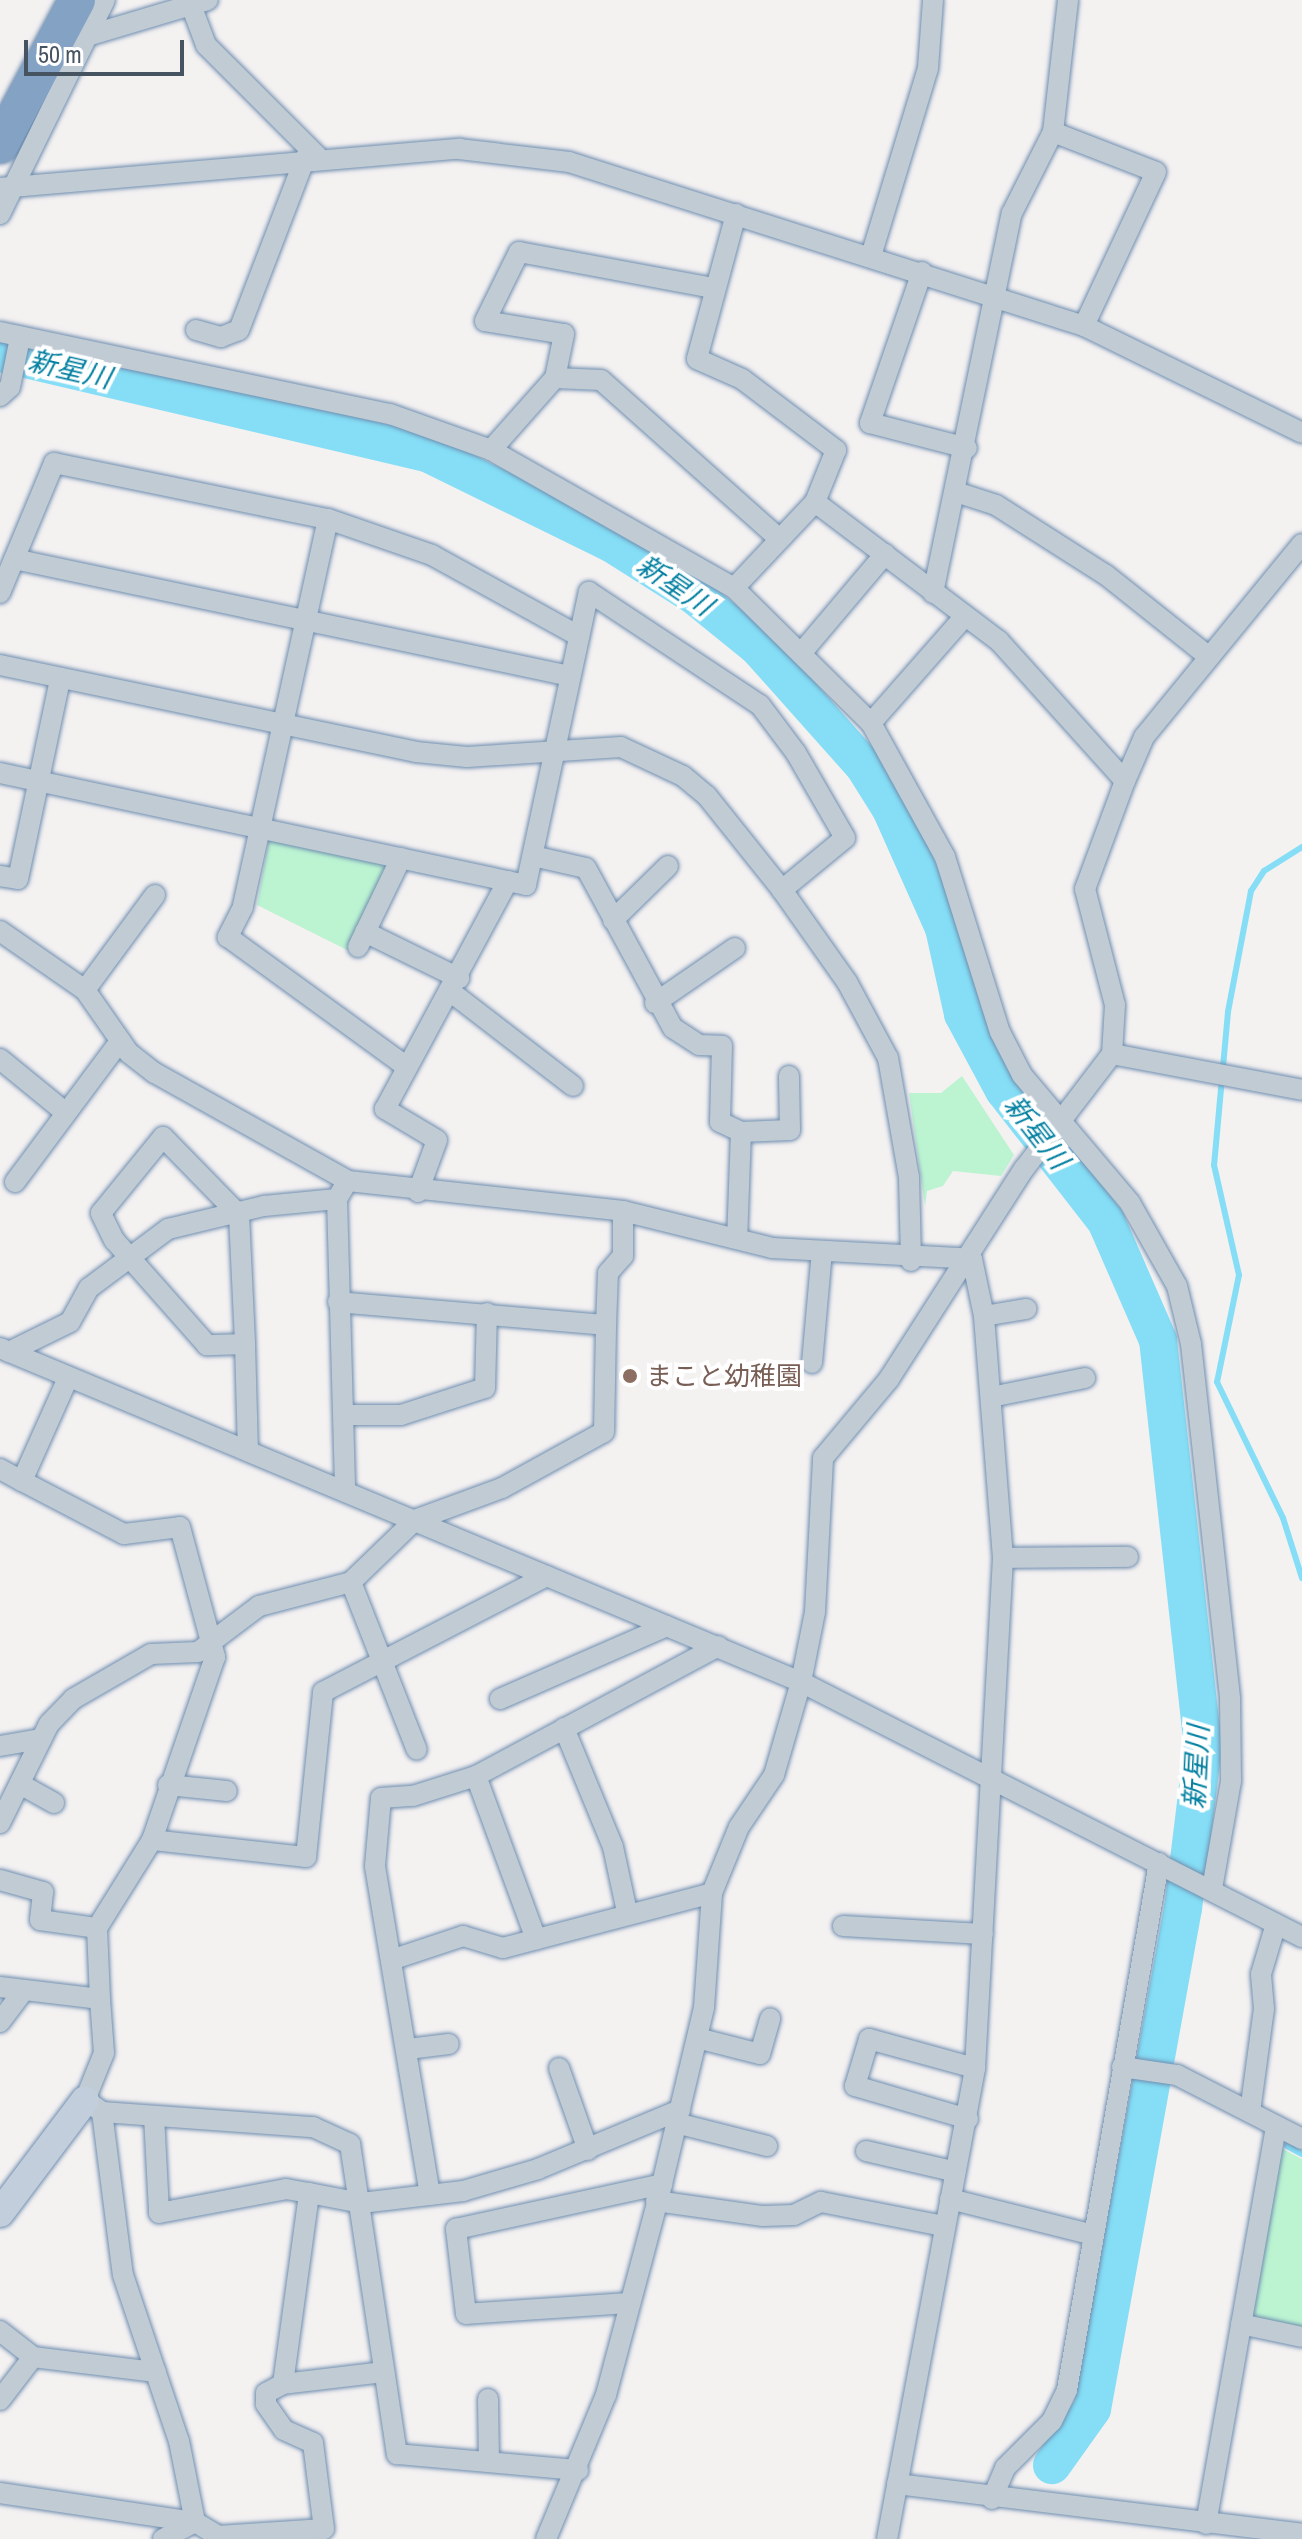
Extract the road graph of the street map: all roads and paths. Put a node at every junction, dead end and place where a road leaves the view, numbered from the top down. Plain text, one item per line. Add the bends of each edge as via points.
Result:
1 (77, 0) edge
2 (105, 0) edge
3 (933, 0) edge
4 (1068, 0) edge
5 (200, 2) edge
6 (87, 36) junction
7 (1053, 132) junction
8 (0, 145) edge
9 (312, 158) junction
10 (7, 188) edge
11 (0, 214) edge
12 (736, 214) junction
13 (871, 256) junction
14 (922, 272) junction
15 (714, 288) junction
16 (993, 298) junction
17 (1084, 326) junction
18 (196, 330) dead end
19 (13, 336) edge
20 (555, 378) junction
21 (5, 392) edge
22 (1302, 433) edge
23 (967, 448) junction
24 (491, 450) junction
25 (959, 493) junction
26 (815, 502) junction
27 (328, 519) junction
28 (777, 537) junction
29 (1302, 544) edge
30 (885, 554) junction
31 (14, 559) junction
32 (734, 588) junction
33 (0, 593) edge
34 (933, 593) junction
35 (965, 616) junction
36 (306, 621) junction
37 (579, 636) junction
38 (803, 651) junction
39 (1208, 656) junction
40 (0, 665) edge
41 (570, 676) junction
42 (60, 679) junction
43 (871, 723) junction
44 (283, 725) junction
45 (554, 751) junction
46 (0, 773) edge
47 (38, 781) junction
48 (1125, 781) junction
49 (261, 829) junction
50 (533, 856) junction
51 (401, 858) junction
52 (668, 866) dead end
53 (0, 876) edge
54 (508, 881) junction
55 (782, 890) junction
56 (155, 895) dead end
57 (613, 920) junction
58 (0, 931) edge
59 (735, 948) dead end
60 (455, 985) junction
61 (85, 990) junction
62 (655, 1003) junction
63 (120, 1041) junction
64 (1112, 1054) junction
65 (0, 1059) edge
66 (407, 1067) junction
67 (789, 1076) dead end
68 (573, 1086) dead end
69 (1302, 1090) edge
70 (66, 1113) junction
71 (1060, 1122) junction
72 (741, 1132) junction
73 (15, 1182) dead end
74 (342, 1190) junction
75 (418, 1192) junction
76 (623, 1211) junction
77 (239, 1215) junction
78 (737, 1239) junction
79 (822, 1252) junction
80 (132, 1257) junction
81 (972, 1259) junction
82 (911, 1261) junction
83 (338, 1302) junction
84 (1026, 1309) dead end
85 (487, 1313) junction
86 (984, 1316) junction
87 (606, 1325) junction
88 (245, 1344) junction
89 (4, 1350) edge
90 (812, 1363) dead end
91 (68, 1378) junction
92 (1085, 1378) dead end
93 (991, 1397) junction
94 (344, 1415) junction
95 (248, 1450) junction
96 (0, 1469) edge
97 (22, 1481) junction
98 (345, 1489) junction
99 (415, 1520) junction
100 (1128, 1557) dead end
101 (1003, 1558) junction
102 (547, 1576) junction
103 (351, 1582) junction
104 (667, 1626) junction
105 (212, 1641) junction
106 (718, 1646) junction
107 (385, 1661) junction
108 (801, 1682) junction
109 (500, 1699) dead end
110 (564, 1728) junction
111 (41, 1739) junction
112 (0, 1746) edge
113 (417, 1750) dead end
114 (476, 1776) junction
115 (992, 1776) junction
116 (20, 1784) junction
117 (168, 1785) junction
118 (227, 1791) dead end
119 (54, 1803) dead end
120 (0, 1823) edge
121 (152, 1840) junction
122 (1160, 1863) junction
123 (0, 1880) edge
124 (1212, 1889) junction
125 (712, 1893) junction
126 (627, 1912) junction
127 (1276, 1924) junction
128 (843, 1926) dead end
129 (97, 1928) junction
130 (983, 1934) junction
131 (1302, 1937) edge
132 (536, 1939) junction
133 (394, 1959) junction
134 (0, 1987) edge
135 (24, 1990) junction
136 (100, 1999) junction
137 (770, 2018) dead end
138 (0, 2022) edge
139 (697, 2038) junction
140 (449, 2044) dead end
141 (408, 2049) junction
142 (559, 2068) dead end
143 (975, 2068) junction
144 (1123, 2068) junction
145 (94, 2106) junction
146 (1250, 2112) junction
147 (154, 2116) junction
148 (678, 2116) junction
149 (968, 2119) junction
150 (1276, 2126) junction
151 (1302, 2139) edge
152 (767, 2146) dead end
153 (588, 2150) junction
154 (866, 2151) dead end
155 (956, 2172) junction
156 (659, 2192) junction
157 (309, 2193) junction
158 (430, 2195) junction
159 (950, 2199) junction
160 (361, 2203) junction
161 (0, 2213) edge
162 (943, 2226) junction
163 (1093, 2235) junction
164 (630, 2303) junction
165 (1241, 2324) junction
166 (0, 2331) edge
167 (1302, 2337) edge
168 (33, 2357) junction
169 (156, 2372) junction
170 (384, 2372) junction
171 (283, 2384) junction
172 (488, 2399) dead end
173 (0, 2400) edge
174 (489, 2461) junction
175 (578, 2470) junction
176 (897, 2484) junction
177 (0, 2493) edge
178 (992, 2499) junction
179 (195, 2522) junction
180 (1206, 2524) junction
181 (1302, 2534) edge
182 (163, 2539) edge
183 (546, 2539) edge
184 (887, 2539) edge

1 - 8 highway
2 - 6 street
3 - 13 street via 928,68
4 - 7 street
5 - 6 street
5 - 9 street via 206,45
6 - 10 street
7 - 16 street via 1012,213
7 - 17 street via 1156,172
9 - 10 street
9 - 12 street via 510,153 569,162
9 - 18 street via 239,330 221,337
10 - 11 street
12 - 13 street
12 - 15 street
13 - 14 street
14 - 16 street
14 - 23 street via 870,423
15 - 20 street via 519,252 485,321 564,334
15 - 26 street via 697,359 742,379 836,450
16 - 17 street
16 - 23 street
17 - 22 street
19 - 21 street
19 - 24 street via 390,414
20 - 24 street
20 - 28 street via 601,380
23 - 25 street
24 - 32 street
25 - 34 street
25 - 39 street via 996,505 1106,575
26 - 28 street
26 - 30 street
27 - 31 street via 54,463
27 - 36 street
27 - 37 street via 432,555
28 - 32 street
29 - 39 street
30 - 34 street
30 - 38 street
31 - 33 street
31 - 36 street
32 - 38 street
34 - 35 street
35 - 43 street
35 - 48 street via 999,641
36 - 41 street
36 - 44 street
37 - 41 street
37 - 55 street via 589,592 760,705 845,838
38 - 43 street
39 - 48 street via 1144,737
40 - 42 street
41 - 45 street
42 - 44 street
42 - 47 street
43 - 71 street via 945,857 1000,1032 1022,1075
44 - 45 street via 467,757
44 - 49 street
45 - 50 street
45 - 55 street via 621,747 671,769 707,796
46 - 47 street
47 - 49 street
47 - 53 street via 18,879
48 - 64 street via 1085,889 1115,1005
49 - 51 street
49 - 66 street via 228,937
50 - 54 street via 526,885
50 - 57 street via 586,868
51 - 54 street
51 - 60 street via 362,939
52 - 57 street
54 - 60 street
55 - 82 street via 847,982 888,1058 909,1177
56 - 61 street
57 - 62 street
58 - 61 street
59 - 62 street
60 - 66 street
60 - 68 street
61 - 63 street
62 - 72 street via 673,1028 699,1045 722,1046 720,1122
63 - 70 street
63 - 74 street via 155,1073
64 - 69 street via 1243,1085
64 - 71 street
65 - 70 street
66 - 75 street via 385,1109 437,1140
67 - 72 street via 790,1130
70 - 73 street
71 - 81 street via 1024,1169
71 - 124 street via 1159,1245 1191,1344 1230,1699 1231,1781
72 - 78 street
74 - 75 street
74 - 77 street
74 - 83 street
75 - 76 street
76 - 78 street
76 - 87 street via 623,1256 608,1273
77 - 80 street via 168,1229
77 - 80 street via 163,1137 101,1213
77 - 88 street
78 - 79 street
79 - 82 street
79 - 90 street
80 - 88 street via 207,1345
80 - 89 street via 89,1288 70,1322
81 - 82 street
81 - 86 street
81 - 108 street via 823,1458 815,1612
83 - 85 street
83 - 94 street
84 - 86 street
85 - 87 street
85 - 94 street via 485,1388 401,1415
86 - 93 street
87 - 99 street via 604,1432 502,1488
88 - 95 street
89 - 91 street
91 - 95 street
91 - 97 street
92 - 93 street
93 - 101 street
94 - 98 street
95 - 98 street
96 - 97 street
97 - 105 street via 124,1534 180,1527
98 - 99 street
99 - 102 street
99 - 103 street
100 - 101 street
101 - 115 street
102 - 104 street
102 - 107 street
103 - 105 street via 259,1606
103 - 107 street
104 - 106 street
104 - 109 street
105 - 111 street via 198,1652 151,1654 73,1699
105 - 117 street via 208,1688
106 - 108 street
106 - 110 street
107 - 113 street
107 - 121 street via 323,1692 306,1857
108 - 115 street
108 - 125 street via 774,1775 739,1827
110 - 114 street
110 - 126 street via 613,1847
111 - 112 street
111 - 116 street
114 - 132 street
114 - 133 street via 413,1796 381,1798 375,1866
115 - 122 street
115 - 130 street
116 - 119 street
116 - 120 street
117 - 118 street
117 - 121 street
121 - 129 street
122 - 124 street
122 - 144 street
123 - 129 street via 43,1892 40,1920
124 - 127 street
125 - 126 street
125 - 139 street
126 - 132 street
127 - 131 street
127 - 146 street via 1261,1974 1264,2009
128 - 130 street
129 - 136 street
130 - 143 street
132 - 133 street via 503,1948 463,1936
133 - 141 street
134 - 135 street
135 - 136 street
135 - 138 street
136 - 145 street via 104,2053
137 - 139 street via 760,2054
139 - 148 street
140 - 141 street
141 - 158 street
142 - 153 street
143 - 149 street
143 - 149 street via 869,2039 855,2086
144 - 146 street via 1175,2074
144 - 163 street
145 - 147 street
145 - 161 street
145 - 169 street via 123,2275
146 - 150 street
147 - 157 street via 159,2213 286,2189
147 - 160 street via 313,2127 350,2144
148 - 152 street
148 - 153 street
148 - 156 street
149 - 155 street
150 - 151 street
150 - 165 street
153 - 158 street
154 - 155 street
155 - 159 street
156 - 162 street via 763,2216 794,2215 821,2202
156 - 164 street
156 - 164 street via 456,2229 466,2314
157 - 160 street
157 - 171 street
158 - 160 street
159 - 162 street
159 - 163 street
160 - 170 street
162 - 176 street
163 - 178 street via 1067,2390 1052,2421 1005,2468
164 - 175 street
165 - 167 street
165 - 180 street
166 - 168 street
168 - 169 street
168 - 173 street
169 - 179 street
170 - 171 street
170 - 174 street via 397,2454
171 - 179 street via 266,2393 266,2404 284,2430 313,2443 324,2529 218,2536
172 - 174 street
174 - 175 street
175 - 183 street
176 - 178 street
176 - 184 street
177 - 179 street
178 - 180 street
179 - 182 street
180 - 181 street

